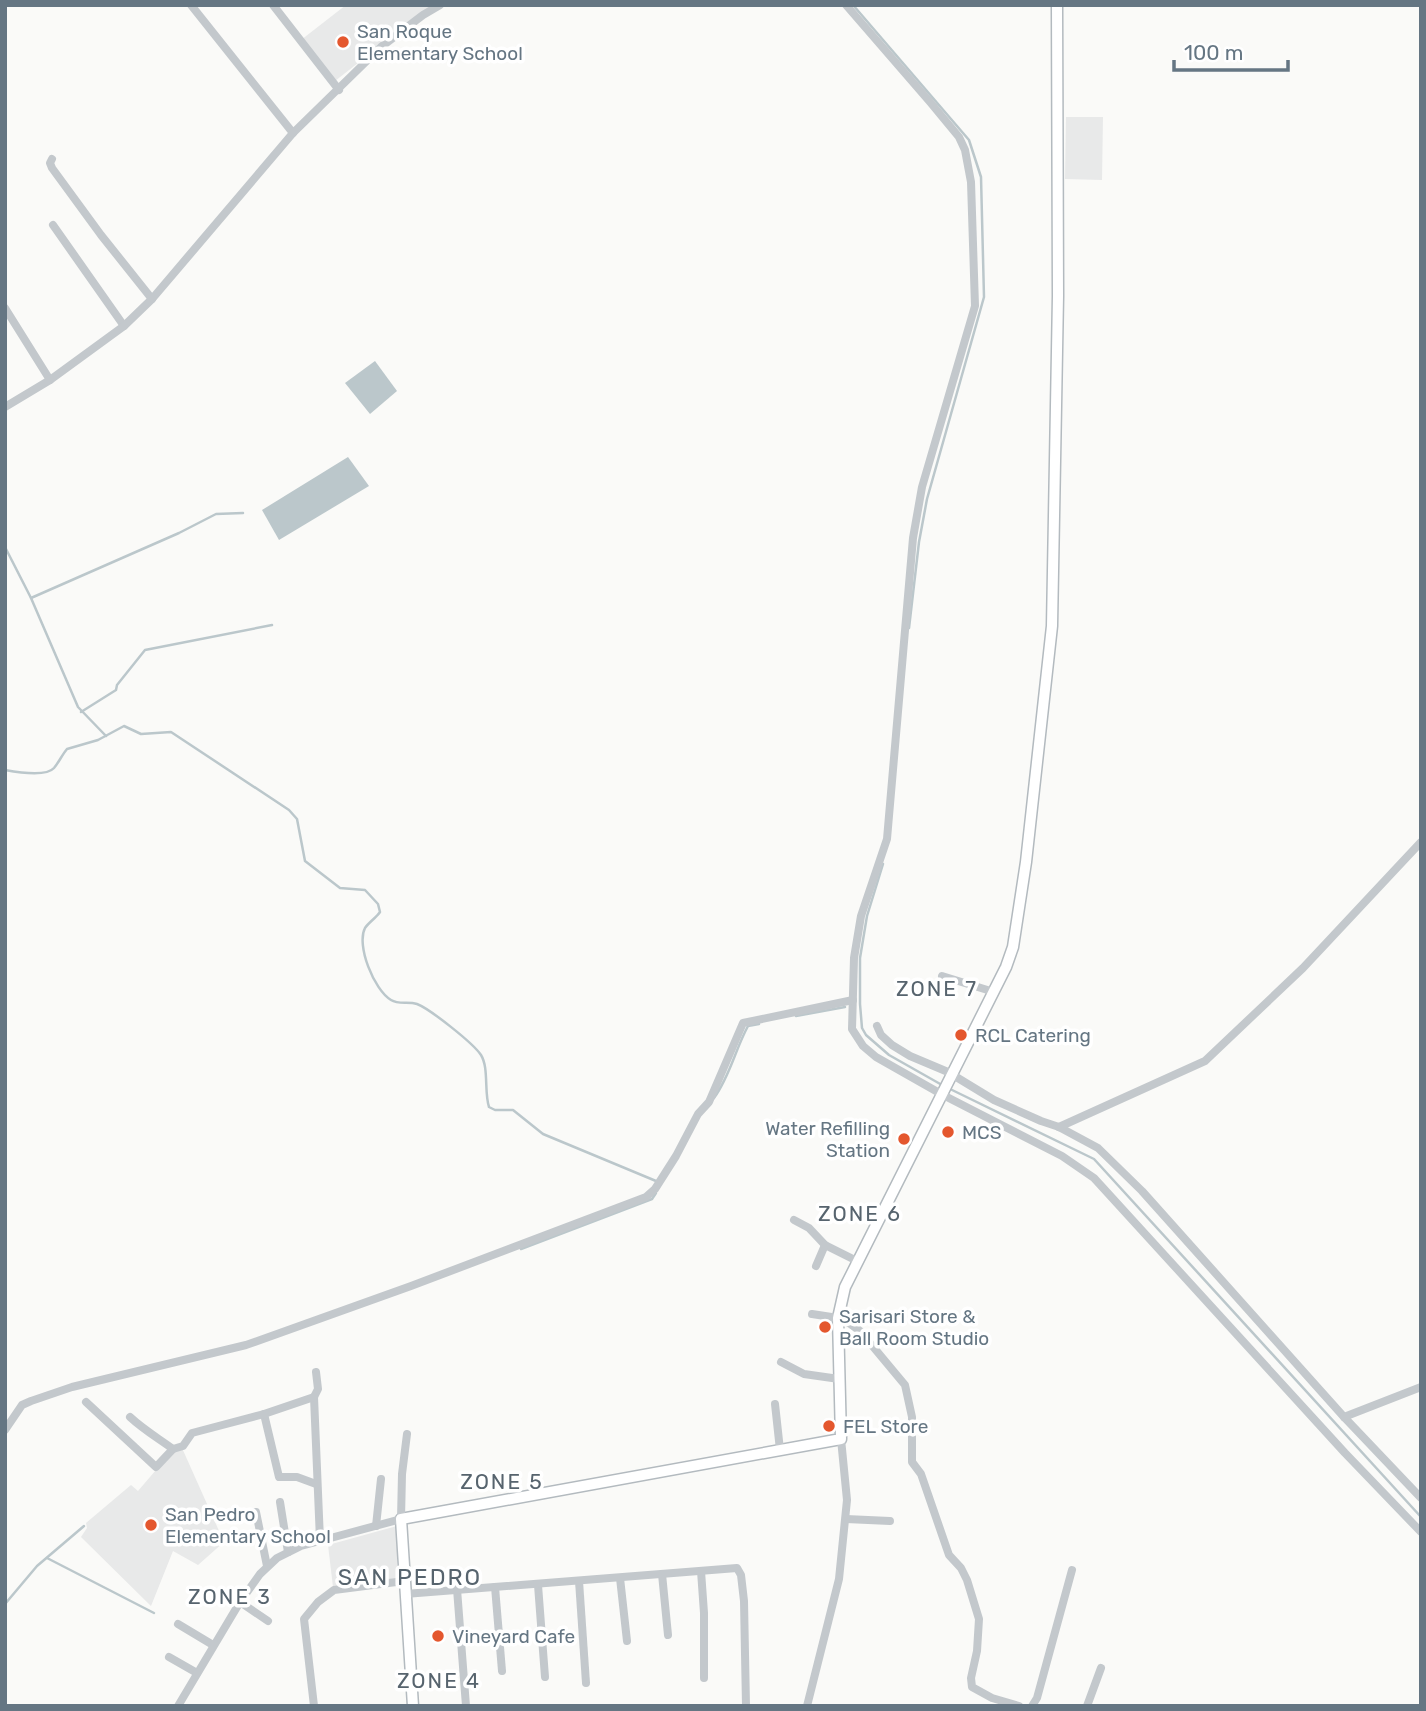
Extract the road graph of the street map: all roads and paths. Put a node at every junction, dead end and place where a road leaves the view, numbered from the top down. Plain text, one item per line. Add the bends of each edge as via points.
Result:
1 (191, 5) edge
2 (273, 5) edge
3 (440, 5) edge
4 (846, 5) edge
5 (1057, 5) edge
6 (339, 90) junction
7 (293, 133) junction
8 (51, 159) dead end
9 (53, 225) dead end
10 (152, 299) junction
11 (5, 308) edge
12 (124, 326) junction
13 (50, 380) junction
14 (5, 407) edge
15 (1421, 842) edge
16 (942, 976) dead end
17 (994, 992) junction
18 (853, 1000) junction
19 (877, 1026) dead end
20 (947, 1086) junction
21 (1059, 1127) junction
22 (794, 1220) dead end
23 (825, 1245) junction
24 (857, 1261) junction
25 (816, 1266) dead end
26 (812, 1314) dead end
27 (838, 1318) junction
28 (781, 1362) dead end
29 (316, 1372) dead end
30 (839, 1379) junction
31 (1421, 1387) edge
32 (314, 1397) junction
33 (86, 1402) dead end
34 (775, 1404) dead end
35 (264, 1414) junction
36 (130, 1417) dead end
37 (1344, 1417) junction
38 (5, 1430) edge
39 (407, 1434) dead end
40 (841, 1439) junction
41 (173, 1448) junction
42 (780, 1450) junction
43 (381, 1479) dead end
44 (316, 1484) junction
45 (1421, 1498) edge
46 (280, 1503) dead end
47 (256, 1512) dead end
48 (401, 1519) junction
49 (846, 1519) junction
50 (890, 1521) dead end
51 (376, 1525) junction
52 (1421, 1532) edge
53 (320, 1540) junction
54 (288, 1552) junction
55 (267, 1566) junction
56 (1072, 1570) dead end
57 (701, 1571) junction
58 (662, 1574) junction
59 (620, 1578) junction
60 (404, 1581) junction
61 (579, 1581) junction
62 (538, 1585) junction
63 (495, 1587) junction
64 (457, 1589) junction
65 (405, 1594) junction
66 (240, 1602) junction
67 (268, 1621) dead end
68 (178, 1624) dead end
69 (668, 1635) dead end
70 (627, 1641) dead end
71 (214, 1645) junction
72 (169, 1657) dead end
73 (1101, 1668) dead end
74 (502, 1671) dead end
75 (197, 1673) junction
76 (545, 1677) dead end
77 (704, 1678) dead end
78 (586, 1683) dead end
79 (178, 1706) edge
80 (314, 1706) edge
81 (413, 1706) edge
82 (466, 1706) edge
83 (746, 1706) edge
84 (807, 1706) edge
85 (1019, 1706) edge
86 (1032, 1706) edge
87 (1087, 1706) edge

1 - 7 street
2 - 6 street
3 - 6 street via 382,47
4 - 18 street via 959,137 965,150 971,182 975,306 922,487 913,538 887,839 861,916
5 - 17 street via 1052,626 1013,947
6 - 7 street
7 - 10 street
8 - 10 street via 52,168
9 - 12 street
10 - 12 street
11 - 13 street
12 - 13 street
13 - 14 street
15 - 21 street via 1303,968 1205,1060
16 - 17 street
17 - 20 street
18 - 20 street via 852,1029 863,1046 876,1057
18 - 38 street via 743,1023 709,1102 646,1197 246,1345 31,1401 22,1405
19 - 20 street via 892,1045
20 - 21 street
20 - 24 street
20 - 52 street via 1094,1178
21 - 37 street via 1098,1148 1142,1191
22 - 23 street via 809,1227
23 - 24 street
23 - 25 street
24 - 27 street
26 - 27 street
27 - 30 street
27 - 85 street via 860,1331 905,1385 912,1416 912,1462 921,1474 948,1555 967,1580 979,1619 972,1687
28 - 30 street via 804,1374
29 - 32 street
30 - 40 street
31 - 37 street
32 - 35 street
32 - 44 street
33 - 41 street via 156,1467
34 - 42 street
35 - 41 street via 192,1433 183,1446
35 - 44 street via 279,1477
36 - 41 street
37 - 45 street
39 - 48 street
40 - 42 street
40 - 49 street
42 - 48 street
43 - 51 street
44 - 53 street
46 - 54 street
47 - 55 street
48 - 51 street
48 - 60 street
49 - 50 street
49 - 84 street via 839,1579
51 - 53 street
53 - 54 street
54 - 55 street
55 - 66 street
56 - 86 street
57 - 58 street
57 - 77 street
57 - 83 street via 737,1568 741,1575
58 - 59 street
58 - 69 street
59 - 61 street
59 - 70 street
60 - 65 street
60 - 80 street via 334,1590 304,1619
61 - 62 street
61 - 78 street
62 - 63 street
62 - 76 street
63 - 64 street
63 - 74 street
64 - 65 street
64 - 82 street
65 - 81 street
66 - 67 street
66 - 71 street
68 - 71 street
71 - 75 street
72 - 75 street
73 - 87 street
75 - 79 street

